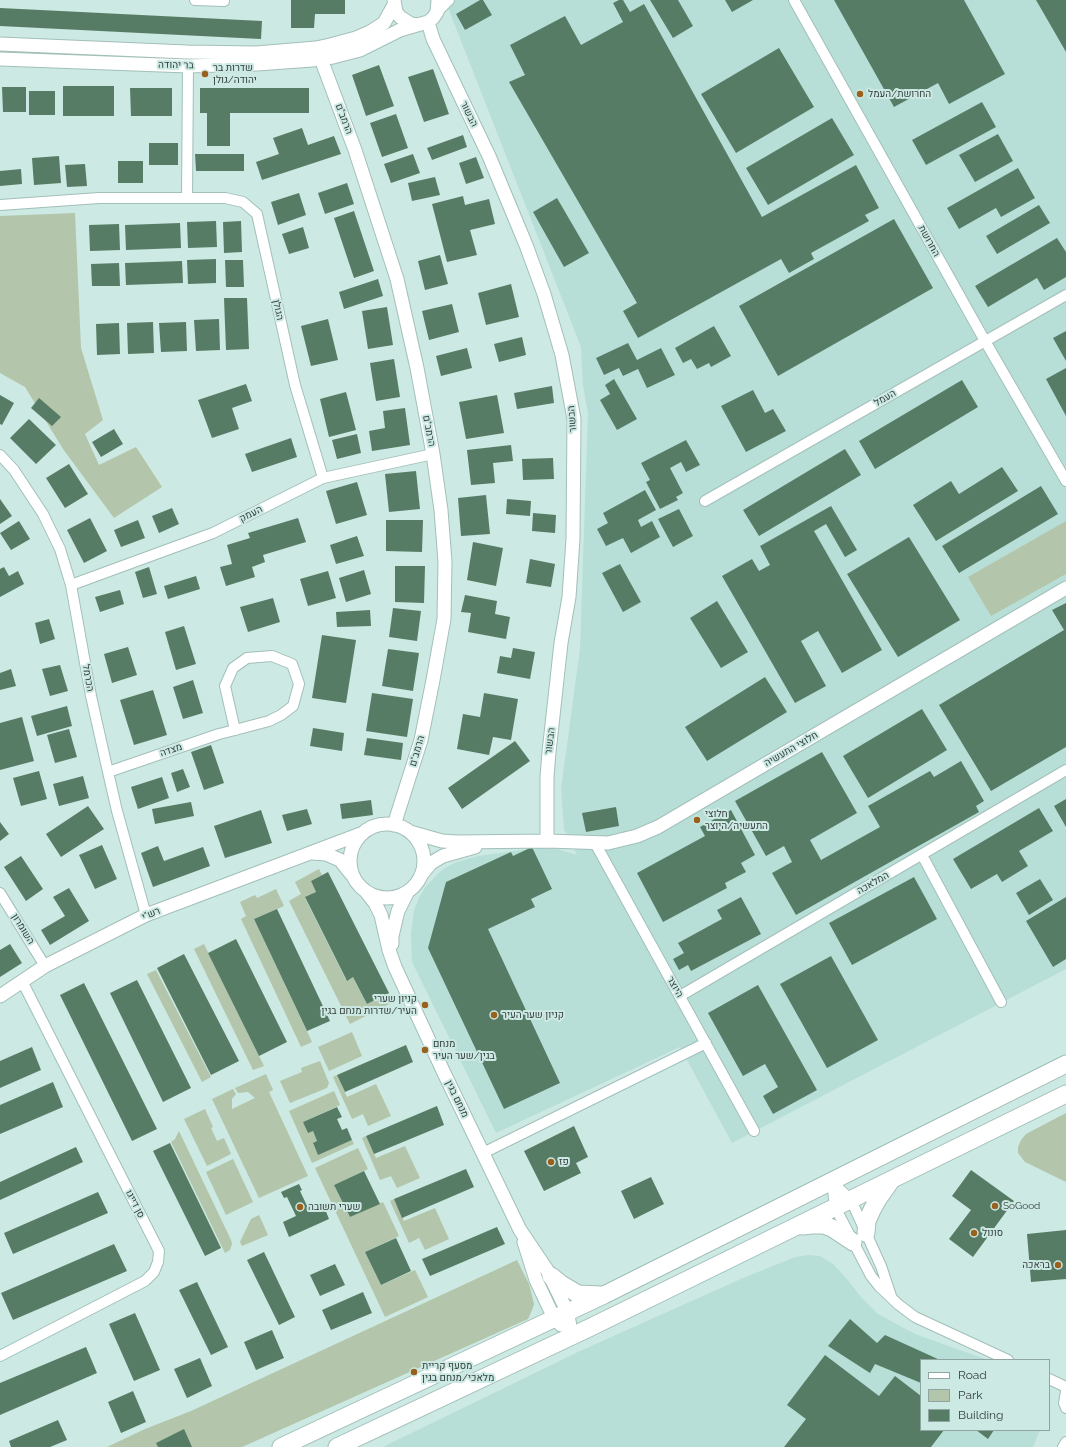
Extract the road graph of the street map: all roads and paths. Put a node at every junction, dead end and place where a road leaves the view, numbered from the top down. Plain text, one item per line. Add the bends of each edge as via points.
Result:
1 (195, 0) edge
2 (449, 0) edge
3 (794, 0) edge
4 (224, 1) dead end
5 (394, 3) edge
6 (438, 6) edge
7 (422, 24) junction
8 (0, 44) edge
9 (322, 53) junction
10 (0, 59) edge
11 (188, 66) junction
12 (187, 198) junction
13 (0, 206) edge
14 (1066, 295) edge
15 (985, 341) junction
16 (433, 454) junction
17 (0, 455) edge
18 (322, 478) junction
19 (1066, 481) edge
20 (705, 501) dead end
21 (71, 585) junction
22 (1066, 588) edge
23 (235, 730) junction
24 (1066, 770) edge
25 (108, 772) junction
26 (394, 825) junction
27 (410, 832) junction
28 (363, 833) junction
29 (496, 841) junction
30 (547, 842) junction
31 (595, 843) junction
32 (311, 853) junction
33 (922, 855) junction
34 (421, 875) junction
35 (353, 876) junction
36 (367, 892) junction
37 (407, 892) junction
38 (0, 893) edge
39 (146, 916) junction
40 (46, 966) junction
41 (396, 967) junction
42 (22, 981) junction
43 (0, 996) edge
44 (680, 996) junction
45 (1001, 1002) dead end
46 (706, 1044) junction
47 (1066, 1064) edge
48 (1066, 1094) edge
49 (754, 1131) dead end
50 (483, 1153) junction
51 (892, 1180) junction
52 (832, 1182) junction
53 (851, 1200) junction
54 (835, 1207) junction
55 (795, 1228) junction
56 (520, 1230) junction
57 (860, 1238) junction
58 (550, 1276) junction
59 (604, 1295) junction
60 (891, 1298) junction
61 (561, 1314) junction
62 (572, 1336) junction
63 (0, 1356) edge
64 (1006, 1359) edge
65 (1050, 1379) edge
66 (1066, 1387) edge
67 (1066, 1391) edge
68 (1066, 1408) edge
69 (1066, 1442) edge
70 (281, 1447) edge
71 (337, 1447) edge
72 (1063, 1447) edge

1 - 4 street
2 - 6 street
3 - 15 street, החרושת
5 - 7 street via 400,17 411,24
5 - 9 street, בר יהודה via 384,23 370,32
6 - 7 street via 433,18
7 - 9 street, בר יהודה via 400,30 360,50 333,57
7 - 30 street, הבשור via 433,38 490,156 529,252 562,355 574,419 573,539 569,597 549,752
8 - 9 street, בר יהודה via 195,52
9 - 11 street, בר יהודה via 257,64
9 - 16 street, הרמב"ם via 396,279 417,368
10 - 11 street, בר יהודה
11 - 12 street
12 - 13 street, הגולן via 99,198
12 - 18 street, הגולן via 225,198 243,202 258,214 295,385
14 - 15 street, העמל
15 - 19 street, החרושת
15 - 20 street, העמל
16 - 18 street, העמק
16 - 26 street, הרמב"ם via 441,510 444,619 421,740
17 - 21 street, הכרמל via 14,470 43,514 60,549
18 - 21 street, העמק via 213,533
21 - 25 street, הכרמל
22 - 31 street, חלוצי התעשיה via 658,827 622,840
23 - 23 street via 269,721 294,706 299,684 292,664 272,656 248,658 233,668 225,686
23 - 25 street, מצדה
24 - 33 street, המלאכה
25 - 39 street, הכרמל
26 - 27 street
26 - 28 street via 378,826
27 - 29 street, חלוצי התעשיה via 442,841
27 - 34 street via 422,852 424,866
28 - 32 street, רש"י
28 - 35 street via 355,842 351,853
29 - 30 street, חלוצי התעשיה
29 - 34 street, חלוצי התעשיה via 443,856
30 - 31 street, חלוצי התעשיה
31 - 44 street, היוצר
32 - 35 street, רש"י via 326,854 340,860
32 - 39 street, רש"י
33 - 44 street, המלאכה
33 - 45 street
34 - 37 street
35 - 36 street
36 - 37 street via 387,898
36 - 41 street, מנחם בגין via 381,915 389,950
37 - 41 street, מנחם בגין via 398,911 392,936
38 - 40 street, השומרון
39 - 40 street, רש"י
40 - 42 street, רש"י
41 - 50 street, מנחם בגין via 405,991
42 - 43 street, רש"י
42 - 63 street, סן דייגו via 159,1251 154,1272 145,1281
44 - 46 street, היוצר
46 - 49 street, היוצר
46 - 50 street
47 - 52 highway
48 - 51 highway
50 - 56 street, מנחם בגין
51 - 53 highway
51 - 57 highway via 872,1210
52 - 53 street
52 - 54 street
52 - 59 highway
53 - 54 highway
53 - 57 street
54 - 55 highway
54 - 57 street
55 - 57 highway via 824,1225
55 - 62 highway
56 - 58 street, מנחם בגין
56 - 61 street, מנחם בגין via 536,1280
57 - 60 street via 880,1266
57 - 60 street via 871,1276
58 - 59 highway via 578,1294
58 - 61 street, מנחם בגין
59 - 61 highway
60 - 64 street via 934,1327
61 - 62 street, מנחם בגין
61 - 70 highway
62 - 71 highway
65 - 66 street
67 - 68 street
69 - 72 street

